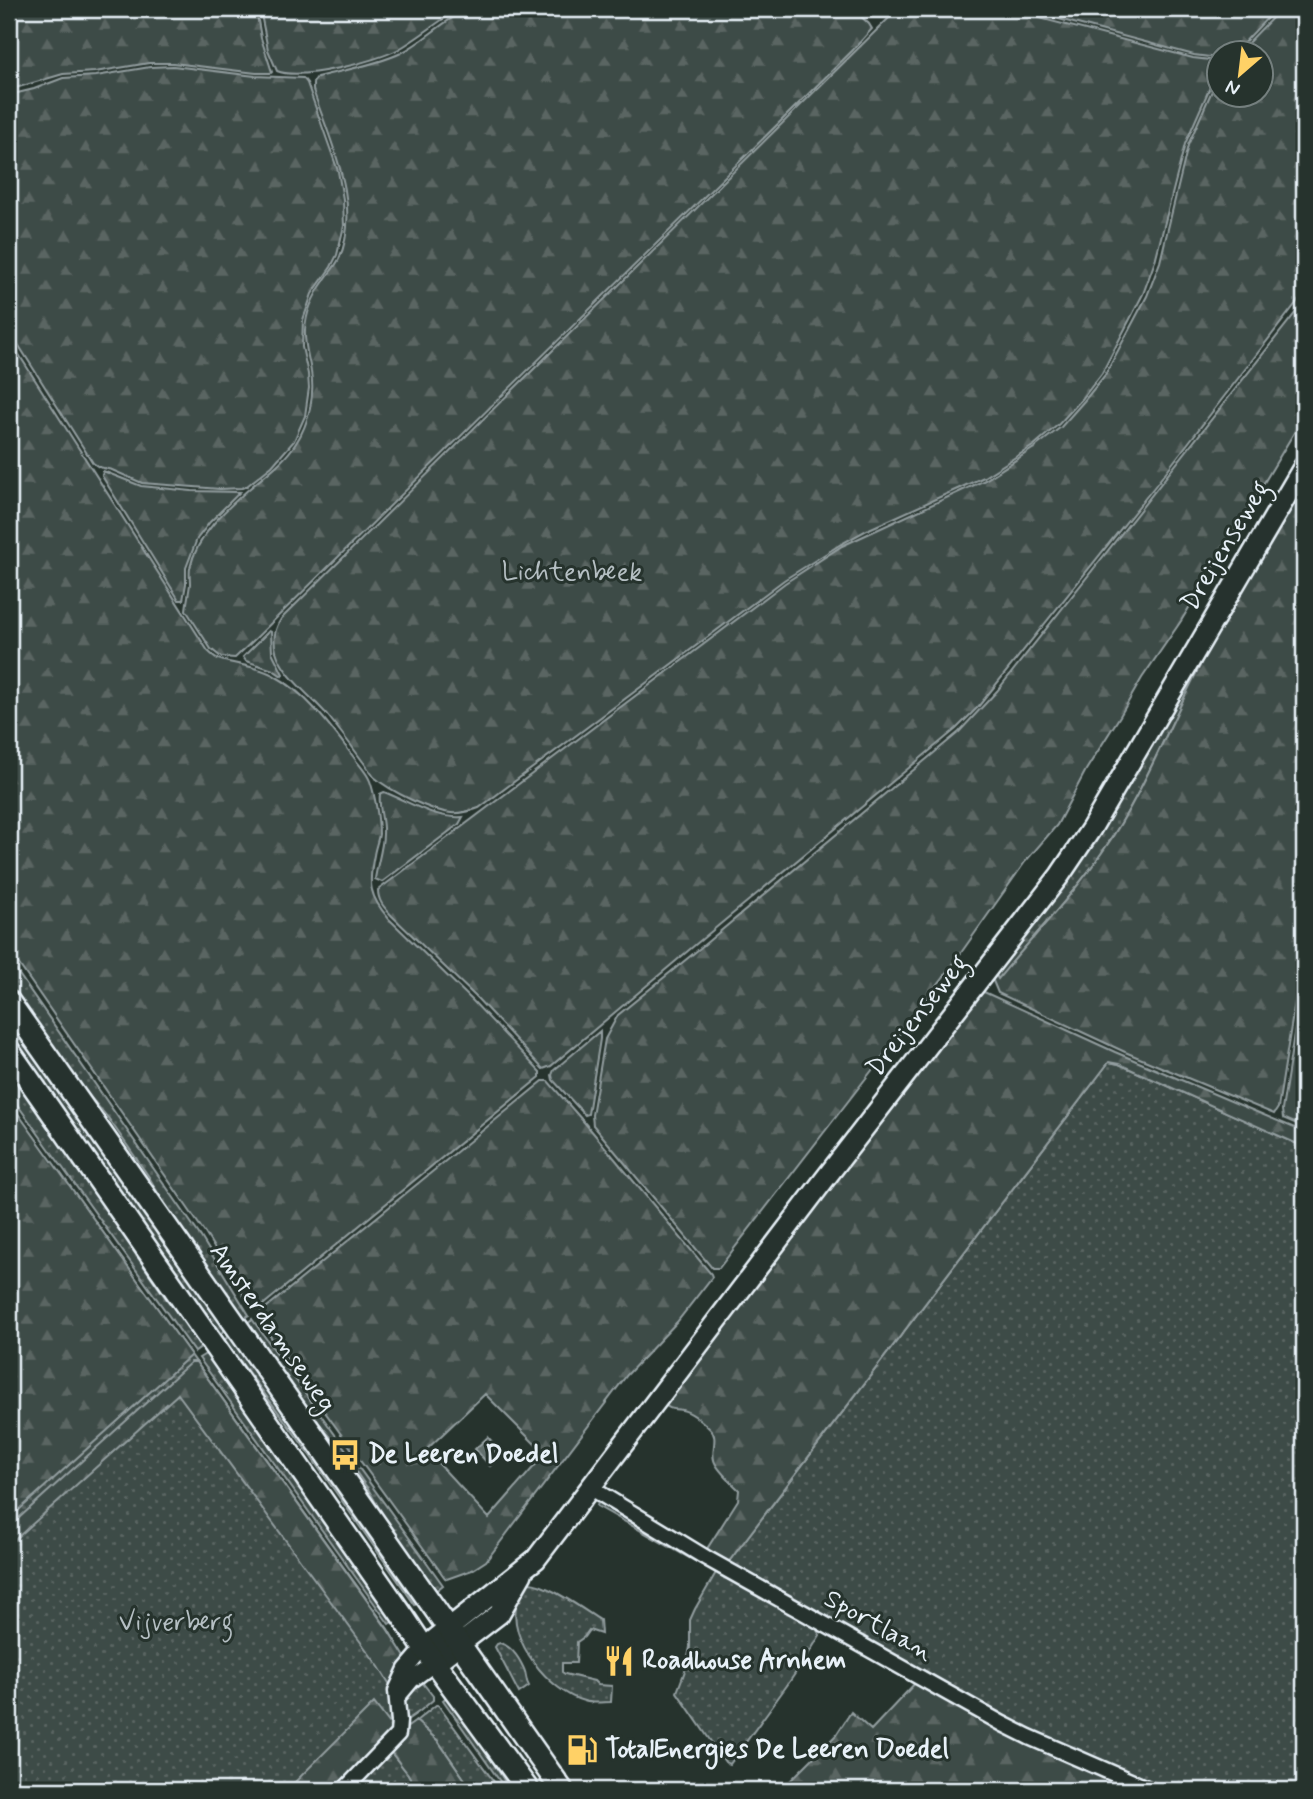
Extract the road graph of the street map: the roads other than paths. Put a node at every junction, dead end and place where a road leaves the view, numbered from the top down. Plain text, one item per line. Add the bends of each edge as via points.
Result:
1 (1304, 466) edge
2 (9, 1002) edge
3 (9, 1051) edge
4 (591, 1488) junction
5 (453, 1637) junction
6 (430, 1656) junction
7 (344, 1790) edge
8 (528, 1790) edge
9 (562, 1790) edge
10 (1151, 1790) edge

1 - 4 main road, Dreijenseweg via 1067,865
2 - 5 main road, Amsterdamseweg
3 - 6 main road
4 - 5 main road, Dreijenseweg via 526,1567 499,1614
4 - 10 street, Sportlaan via 1003,1724
5 - 6 main road, Dreijenseweg
5 - 9 main road, Amsterdamseweg
6 - 7 street via 405,1669 400,1679 398,1734
6 - 8 main road

